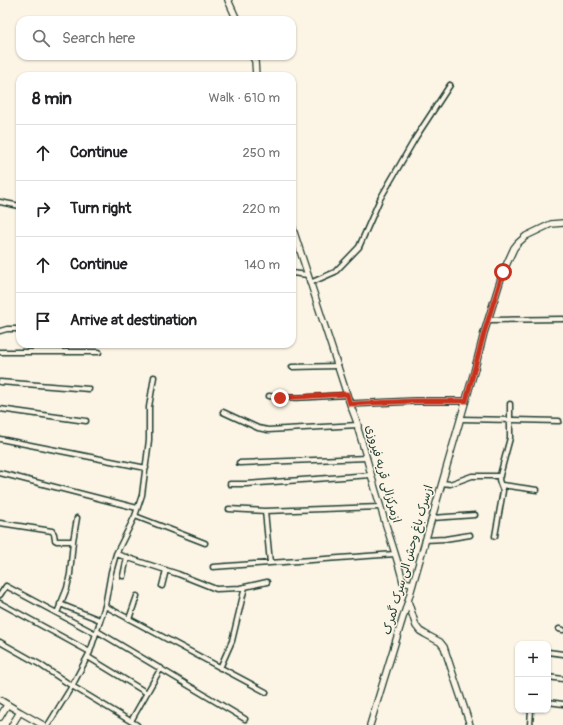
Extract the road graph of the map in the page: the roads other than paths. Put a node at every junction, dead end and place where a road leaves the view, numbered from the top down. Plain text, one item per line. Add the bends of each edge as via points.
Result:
1 (228, 0) edge
2 (235, 16) edge
3 (254, 60) edge
4 (256, 72) edge
5 (450, 85) dead end
6 (0, 202) edge
7 (16, 205) edge
8 (563, 222) edge
9 (296, 239) edge
10 (296, 274) edge
11 (308, 275) junction
12 (310, 283) junction
13 (563, 319) edge
14 (488, 320) junction
15 (16, 329) edge
16 (0, 331) edge
17 (0, 352) edge
18 (99, 352) dead end
19 (338, 366) junction
20 (292, 367) dead end
21 (154, 377) dead end
22 (0, 382) edge
23 (89, 389) dead end
24 (347, 394) junction
25 (269, 396) dead end
26 (466, 401) junction
27 (350, 404) junction
28 (510, 404) dead end
29 (0, 409) edge
30 (223, 412) dead end
31 (460, 419) junction
32 (510, 420) junction
33 (86, 421) dead end
34 (559, 421) dead end
35 (358, 425) junction
36 (0, 439) edge
37 (367, 458) junction
38 (239, 463) dead end
39 (146, 468) junction
40 (0, 473) edge
41 (371, 475) junction
42 (500, 476) junction
43 (442, 483) junction
44 (230, 484) dead end
45 (502, 485) junction
46 (537, 490) dead end
47 (380, 507) junction
48 (137, 508) junction
49 (228, 508) dead end
50 (265, 511) junction
51 (476, 515) dead end
52 (135, 516) junction
53 (77, 518) dead end
54 (432, 518) junction
55 (0, 523) edge
56 (470, 535) dead end
57 (495, 536) dead end
58 (425, 540) junction
59 (73, 541) junction
60 (205, 543) dead end
61 (116, 554) junction
62 (395, 554) junction
63 (127, 558) junction
64 (270, 563) junction
65 (213, 567) dead end
66 (166, 570) junction
67 (123, 576) dead end
68 (267, 582) dead end
69 (413, 584) junction
70 (162, 586) dead end
71 (245, 587) junction
72 (0, 595) edge
73 (137, 596) dead end
74 (408, 601) junction
75 (0, 603) edge
76 (60, 604) junction
77 (105, 606) junction
78 (57, 613) junction
79 (129, 619) junction
80 (100, 620) junction
81 (96, 633) junction
82 (0, 642) edge
83 (90, 652) junction
84 (551, 652) edge
85 (563, 654) edge
86 (88, 657) junction
87 (161, 668) junction
88 (220, 668) junction
89 (551, 677) edge
90 (563, 679) edge
91 (72, 686) junction
92 (266, 692) dead end
93 (147, 693) junction
94 (0, 700) edge
95 (551, 702) edge
96 (563, 704) edge
97 (7, 705) junction
98 (20, 712) junction
99 (532, 713) edge
100 (0, 717) edge
101 (245, 719) dead end
102 (131, 721) junction
103 (12, 725) edge
104 (43, 725) edge
105 (48, 725) edge
106 (137, 725) edge
107 (370, 725) edge
108 (470, 725) edge
109 (530, 725) edge

1 - 2 main road
3 - 4 main road
5 - 12 street via 383,193 359,247 335,272
6 - 7 street
8 - 14 main road, ازسرک باغ وحش الی سرک گمرک via 551,224 526,236 514,248 503,272
9 - 11 main road, ازمرکزالی قریه فیروزی
10 - 11 street
11 - 12 main road, ازمرکزالی قریه فیروزی
12 - 19 main road, ازمرکزالی قریه فیروزی
13 - 14 street
14 - 26 main road, ازسرک باغ وحش الی سرک گمرک
15 - 16 street
17 - 18 street
19 - 20 street
19 - 24 main road, ازمرکزالی قریه فیروزی
21 - 39 street via 149,407 150,440
22 - 23 street
24 - 25 street via 291,398
24 - 27 main road, ازمرکزالی قریه فیروزی
26 - 27 main road
26 - 31 main road, ازسرک باغ وحش الی سرک گمرک
27 - 35 main road, ازمرکزالی قریه فیروزی
28 - 32 street
29 - 33 street
30 - 35 street via 258,428 271,430
31 - 32 street
31 - 43 main road, ازسرک باغ وحش الی سرک گمرک
32 - 34 street
32 - 42 street via 510,438
35 - 37 main road, ازمرکزالی قریه فیروزی
36 - 39 street
37 - 38 street
37 - 41 main road, ازمرکزالی قریه فیروزی
39 - 48 street
40 - 48 street
41 - 44 street
41 - 47 main road, ازمرکزالی قریه فیروزی
42 - 43 street via 472,476 450,484
42 - 45 street
43 - 54 main road, ازسرک باغ وحش الی سرک گمرک
45 - 46 street
45 - 57 street
47 - 50 street
47 - 62 main road, ازمرکزالی قریه فیروزی
48 - 52 street
49 - 50 street
50 - 64 street
51 - 54 street
52 - 60 street
52 - 61 street
53 - 59 street
54 - 58 main road, ازسرک باغ وحش الی سرک گمرک
55 - 59 street via 52,531 55,540
56 - 58 street
58 - 69 main road, ازسرک باغ وحش الی سرک گمرک
59 - 76 street via 70,574
61 - 63 street
61 - 77 street
62 - 64 street
62 - 69 main road, ازمرکزالی قریه فیروزی via 403,582
63 - 66 street
63 - 67 street
64 - 65 street
66 - 70 street
66 - 71 street via 216,589
68 - 71 street
69 - 74 main road, ازسرک باغ وحش الی سرک گمرک
71 - 88 street via 232,641
72 - 78 street via 6,586
73 - 79 street
74 - 107 main road, ازسرک باغ وحش الی سرک گمرک
74 - 108 main road via 416,626 444,647
75 - 83 street
76 - 78 street
76 - 80 street
77 - 79 street
77 - 80 street
78 - 81 street
79 - 88 street
80 - 81 street
81 - 83 street
81 - 87 street
82 - 91 street
83 - 86 street
84 - 85 street
86 - 91 street
86 - 93 street
87 - 93 street
87 - 101 street
88 - 92 street
89 - 90 street
91 - 102 street
91 - 105 street
93 - 102 street
94 - 97 main road
95 - 96 street
97 - 98 main road
97 - 100 main road
98 - 103 main road
98 - 104 main road
99 - 109 street
102 - 106 street

